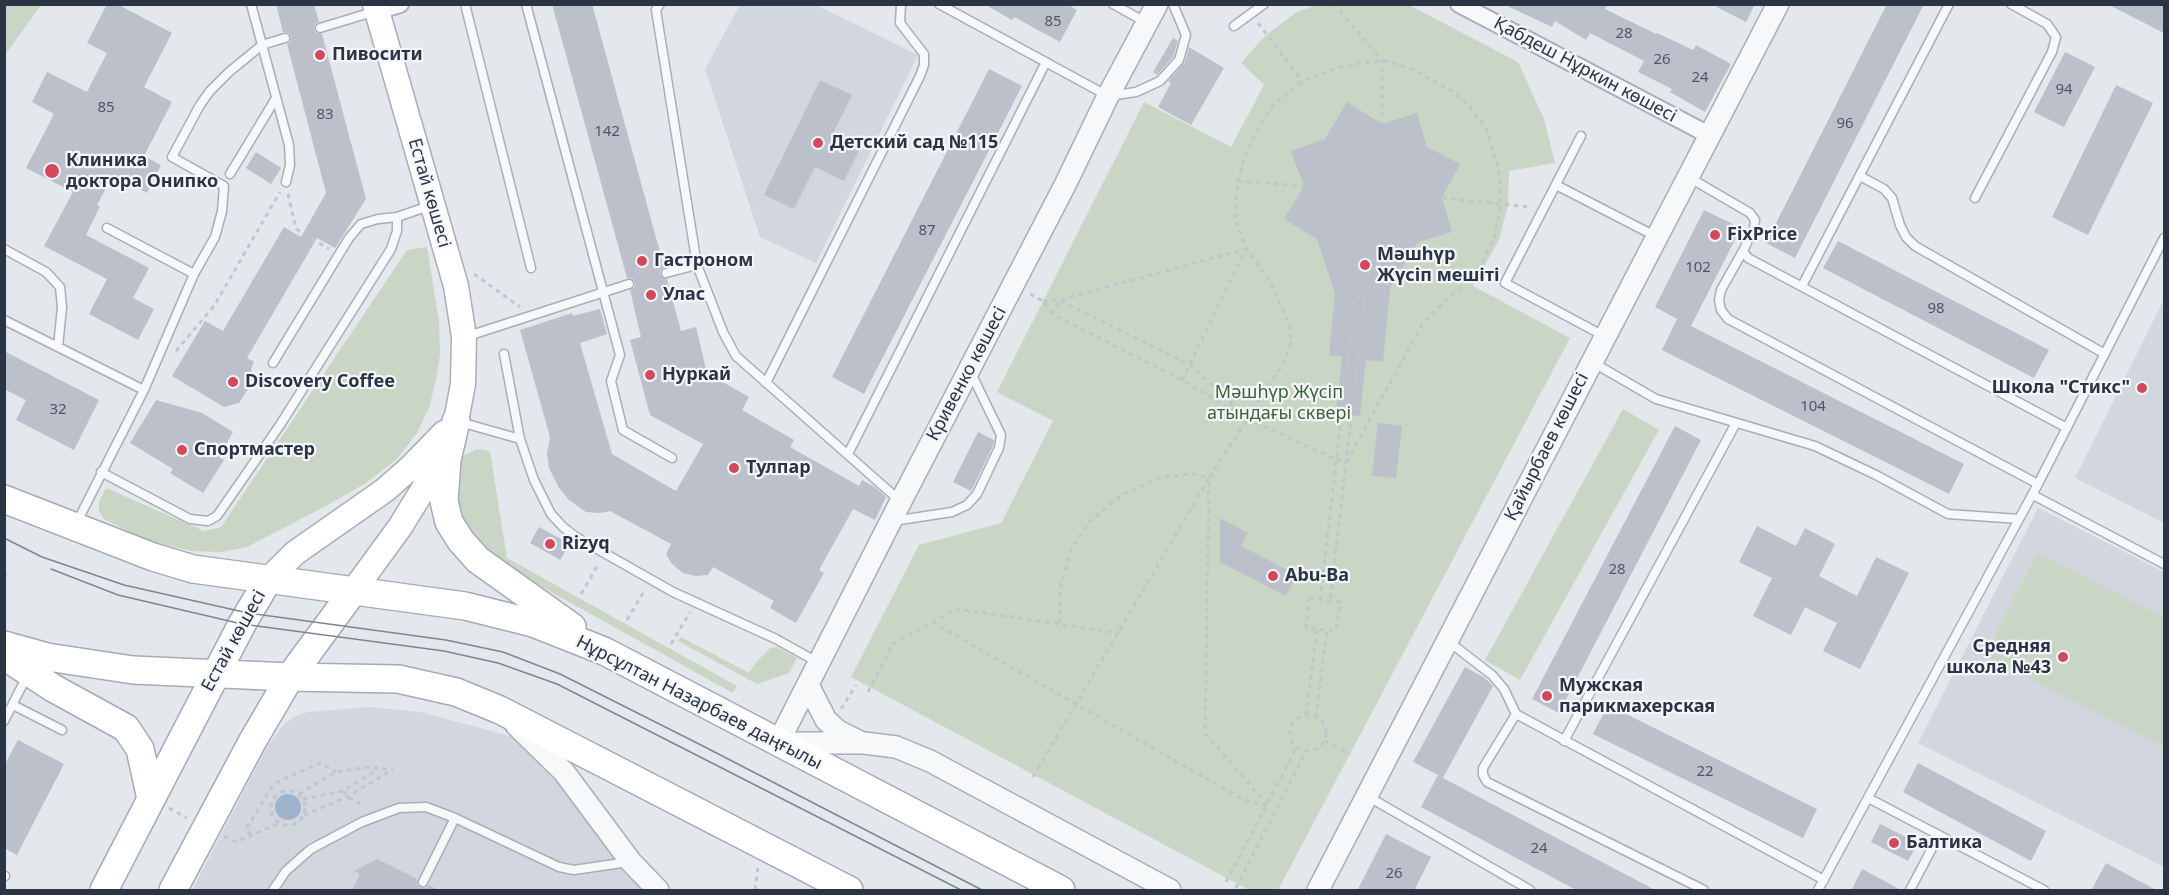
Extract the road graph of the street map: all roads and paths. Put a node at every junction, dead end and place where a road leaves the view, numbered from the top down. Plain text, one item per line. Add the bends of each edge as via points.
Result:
1 (400, 4) edge
2 (465, 4) edge
3 (526, 4) edge
4 (660, 4) edge
5 (901, 4) edge
6 (939, 4) edge
7 (1113, 4) edge
8 (1157, 4) edge
9 (1173, 4) edge
10 (1264, 4) edge
11 (1334, 4) edge
12 (1459, 4) edge
13 (1778, 4) edge
14 (1948, 4) edge
15 (2011, 4) edge
16 (249, 6) edge
17 (376, 8) edge
18 (1251, 15) junction
19 (1147, 24) junction
20 (1234, 26) dead end
21 (320, 28) dead end
22 (285, 38) dead end
23 (262, 45) junction
24 (1382, 60) junction
25 (1046, 62) junction
26 (1302, 81) junction
27 (1108, 96) junction
28 (276, 98) junction
29 (1382, 123) dead end
30 (1581, 136) dead end
31 (1711, 136) junction
32 (230, 174) dead end
33 (1860, 176) junction
34 (1689, 178) junction
35 (1238, 181) junction
36 (286, 182) junction
37 (1556, 185) junction
38 (1304, 186) dead end
39 (1442, 198) dead end
40 (1975, 198) dead end
41 (1501, 204) junction
42 (433, 205) junction
43 (1544, 209) junction
44 (397, 217) junction
45 (107, 228) dead end
46 (1658, 237) junction
47 (2164, 238) edge
48 (4, 249) edge
49 (1246, 249) junction
50 (1743, 251) junction
51 (338, 254) junction
52 (698, 265) junction
53 (531, 268) dead end
54 (1478, 270) junction
55 (473, 273) dead end
56 (666, 273) dead end
57 (194, 274) junction
58 (1505, 283) junction
59 (628, 284) dead end
60 (1802, 286) junction
61 (603, 292) junction
62 (1059, 300) junction
63 (1052, 314) junction
64 (532, 315) junction
65 (4, 320) edge
66 (1605, 336) junction
67 (464, 337) junction
68 (58, 347) junction
69 (504, 354) dead end
70 (2105, 354) junction
71 (172, 356) dead end
72 (1592, 362) junction
73 (273, 363) dead end
74 (1190, 365) junction
75 (969, 370) junction
76 (1182, 380) junction
77 (766, 383) junction
78 (144, 390) junction
79 (1248, 419) junction
80 (456, 421) junction
81 (1736, 423) junction
82 (2067, 428) junction
83 (520, 439) junction
84 (848, 454) junction
85 (672, 458) dead end
86 (1337, 460) junction
87 (1347, 461) junction
88 (101, 472) junction
89 (1209, 478) junction
90 (2038, 484) junction
91 (2032, 495) junction
92 (9, 496) edge
93 (901, 501) junction
94 (2019, 519) junction
95 (890, 522) junction
96 (75, 526) junction
97 (604, 554) junction
98 (2164, 564) edge
99 (268, 580) junction
100 (650, 580) junction
101 (354, 590) junction
102 (581, 594) dead end
103 (1320, 600) junction
104 (1330, 601) junction
105 (695, 603) junction
106 (627, 620) dead end
107 (932, 622) junction
108 (1059, 624) junction
109 (1317, 629) junction
110 (1327, 630) junction
111 (1119, 633) junction
112 (1447, 641) junction
113 (671, 644) dead end
114 (4, 645) edge
115 (604, 651) junction
116 (4, 656) edge
117 (819, 663) junction
118 (29, 672) junction
119 (215, 674) junction
120 (290, 677) junction
121 (856, 685) dead end
122 (808, 686) junction
123 (868, 692) dead end
124 (1075, 704) junction
125 (13, 705) junction
126 (500, 710) junction
127 (1516, 714) junction
128 (1306, 715) junction
129 (1316, 717) junction
130 (4, 721) edge
131 (831, 725) junction
132 (62, 730) dead end
133 (1325, 741) junction
134 (1564, 741) junction
135 (778, 743) junction
136 (864, 743) junction
137 (1297, 747) junction
138 (1306, 751) junction
139 (1350, 754) dead end
140 (379, 768) junction
141 (336, 772) junction
142 (1032, 777) dead end
143 (275, 784) junction
144 (344, 790) junction
145 (281, 793) junction
146 (299, 794) junction
147 (1367, 795) junction
148 (346, 797) junction
149 (303, 799) junction
150 (1870, 799) junction
151 (157, 802) junction
152 (1267, 805) junction
153 (381, 814) junction
154 (304, 815) junction
155 (455, 818) junction
156 (194, 821) dead end
157 (280, 823) junction
158 (223, 835) dead end
159 (251, 835) junction
160 (1939, 836) junction
161 (632, 862) junction
162 (1824, 880) junction
163 (423, 882) dead end
164 (1226, 882) dead end
165 (1236, 888) dead end
166 (104, 891) edge
167 (173, 891) edge
168 (273, 891) edge
169 (658, 891) edge
170 (849, 891) edge
171 (1060, 891) edge
172 (1170, 891) edge
173 (1318, 891) edge
174 (1530, 891) edge
175 (1704, 891) edge
176 (1818, 891) edge
177 (1910, 891) edge
178 (2044, 891) edge

1 - 17 street
2 - 53 lane
3 - 61 lane
4 - 52 lane via 656,10
5 - 77 lane via 900,23 924,54 920,76
6 - 25 lane
7 - 19 lane
8 - 19 street, Кривенко көшесі
9 - 27 lane via 1186,34 1179,60 1160,81 1136,92
10 - 18 lane
11 - 24 path
12 - 31 street, Қабдеш Нұркин көшесі
13 - 31 street, Қайырбаев көшесі
14 - 33 lane
15 - 40 lane via 2047,24 2056,37 2052,52
16 - 23 lane
17 - 21 lane
17 - 42 main road, Естай көшесі
18 - 20 lane
18 - 26 path
19 - 27 street, Кривенко көшесі
22 - 23 lane
23 - 28 lane
23 - 57 lane via 210,91 172,157 224,186 220,223
24 - 26 path via 1341,67
24 - 29 path
24 - 41 path via 1433,79 1467,103 1487,130 1497,159
25 - 27 lane
25 - 84 lane
26 - 35 path via 1274,105 1260,124
27 - 75 street, Кривенко көшесі
28 - 32 lane
28 - 36 lane via 289,145
30 - 37 lane
31 - 34 street, Қайырбаев көшесі
33 - 60 lane
33 - 70 lane via 1892,198 1900,225 1915,246
34 - 46 street, Қайырбаев көшесі
34 - 50 lane via 1750,213 1755,220 1754,228
35 - 38 path
35 - 49 path via 1235,218
36 - 51 path via 296,229
36 - 71 path via 214,306
37 - 43 lane
37 - 46 lane
39 - 41 path
41 - 43 path
41 - 54 path via 1494,238
42 - 44 lane
42 - 67 main road, Естай көшесі via 456,286
43 - 58 lane
44 - 51 lane via 361,224
44 - 88 lane via 391,249 281,424 217,516 190,519
45 - 57 lane
46 - 66 street, Қайырбаев көшесі
47 - 70 lane
48 - 68 lane via 46,272 60,287
49 - 62 path
49 - 74 path
49 - 79 path via 1269,279 1290,327 1291,344 1283,364
50 - 60 lane via 1748,258
50 - 90 lane via 1721,290 1721,310 1728,319
51 - 73 lane
52 - 56 lane
52 - 77 lane via 723,333 736,356
54 - 58 path
54 - 87 path via 1424,323
55 - 64 path
57 - 78 lane
58 - 66 lane
59 - 61 lane
60 - 82 lane
61 - 64 lane
61 - 85 lane via 620,355 611,381 623,430
62 - 63 path
62 - 63 path via 1043,301
62 - 74 path
63 - 76 path
64 - 67 lane
65 - 68 lane
66 - 72 street, Қайырбаев көшесі
67 - 80 main road, Естай көшесі via 463,384
68 - 78 lane
69 - 83 lane
70 - 82 lane
72 - 81 lane via 1656,399
72 - 112 street, Қайырбаев көшесі
74 - 76 path
74 - 79 path
75 - 93 street, Кривенко көшесі
75 - 95 lane via 1000,435 999,448 977,494 952,512
76 - 79 path
77 - 84 lane
78 - 88 lane
79 - 86 path
79 - 89 path
80 - 83 lane
80 - 99 main road, Естай көшесі via 386,490 295,553
80 - 101 main road, Естай көшесі via 419,496
80 - 115 main road via 447,460 444,501 449,522 461,541 478,560
81 - 94 lane via 1815,446 1948,514
81 - 134 lane
82 - 90 lane
83 - 97 lane via 551,514 576,537
84 - 93 lane
86 - 87 path
86 - 87 path via 1355,299 1361,295 1365,301
86 - 103 path
87 - 104 path
88 - 96 lane
89 - 108 path via 1193,474 1163,477 1124,494 1089,522 1071,549 1061,586
89 - 111 path
89 - 152 path via 1205,733
90 - 91 lane
91 - 94 lane
91 - 98 lane
92 - 96 main road, Нұрсұлтан Назарбаев даңғылы
93 - 95 street, Кривенко көшесі
94 - 150 lane
95 - 117 street, Кривенко көшесі
96 - 99 main road, Нұрсұлтан Назарбаев даңғылы via 193,569
97 - 100 lane
97 - 102 path
99 - 101 main road, Нұрсұлтан Назарбаев даңғылы
99 - 119 main road, Естай көшесі
100 - 105 lane
100 - 106 path
101 - 115 main road, Нұрсұлтан Назарбаев даңғылы via 465,606 533,623
101 - 120 main road, Естай көшесі
103 - 104 path
103 - 109 path via 1309,598 1306,628
104 - 110 path via 1340,602 1336,631
105 - 113 path
105 - 117 lane
107 - 108 path via 956,609
107 - 123 path via 893,644
107 - 124 path
108 - 111 path
109 - 110 path
109 - 128 path
110 - 129 path
111 - 124 path
112 - 127 lane via 1492,675
112 - 147 street, Қайырбаев көшесі
114 - 119 main road via 47,657 133,670
115 - 135 main road, Нұрсұлтан Назарбаев даңғылы
116 - 118 main road
117 - 122 street, Кривенко көшесі
118 - 125 lane
118 - 151 main road via 126,728 140,749
119 - 120 main road
119 - 151 main road, Естай көшесі
120 - 126 main road via 398,679 456,692
120 - 167 main road, Естай көшесі
121 - 131 path
122 - 131 street
122 - 135 street, Кривенко көшесі
124 - 142 path
124 - 152 path via 1244,800
125 - 130 lane
125 - 132 lane
126 - 161 street via 564,772
126 - 170 main road
127 - 134 lane
127 - 175 lane via 1483,768 1487,782
128 - 129 path
128 - 137 path via 1292,725 1291,737
129 - 133 path via 1324,724
131 - 136 street
133 - 138 path via 1317,749
133 - 139 path
134 - 162 lane
135 - 136 street
135 - 171 main road, Нұрсұлтан Назарбаев даңғылы
136 - 172 street via 896,747 930,761
137 - 138 path
137 - 152 path
138 - 165 path
140 - 141 path
140 - 144 path
140 - 148 path via 393,770
141 - 143 path via 320,763
141 - 146 path
143 - 145 path
143 - 159 path via 246,829
144 - 148 path
144 - 149 path
145 - 146 path
145 - 157 path via 274,798 271,809
146 - 149 path
147 - 173 street, Қайырбаев көшесі
147 - 174 lane
148 - 153 path
148 - 154 path
149 - 154 path
150 - 160 lane
150 - 162 lane
151 - 156 path
151 - 166 main road, Естай көшесі
152 - 164 path
153 - 155 lane via 399,808 426,807
153 - 168 lane via 311,849 286,871
154 - 157 path via 297,823
155 - 161 lane via 559,867 574,870
155 - 163 lane
157 - 159 path
158 - 159 path via 236,842
160 - 177 lane
160 - 178 lane
161 - 169 street
162 - 176 lane

